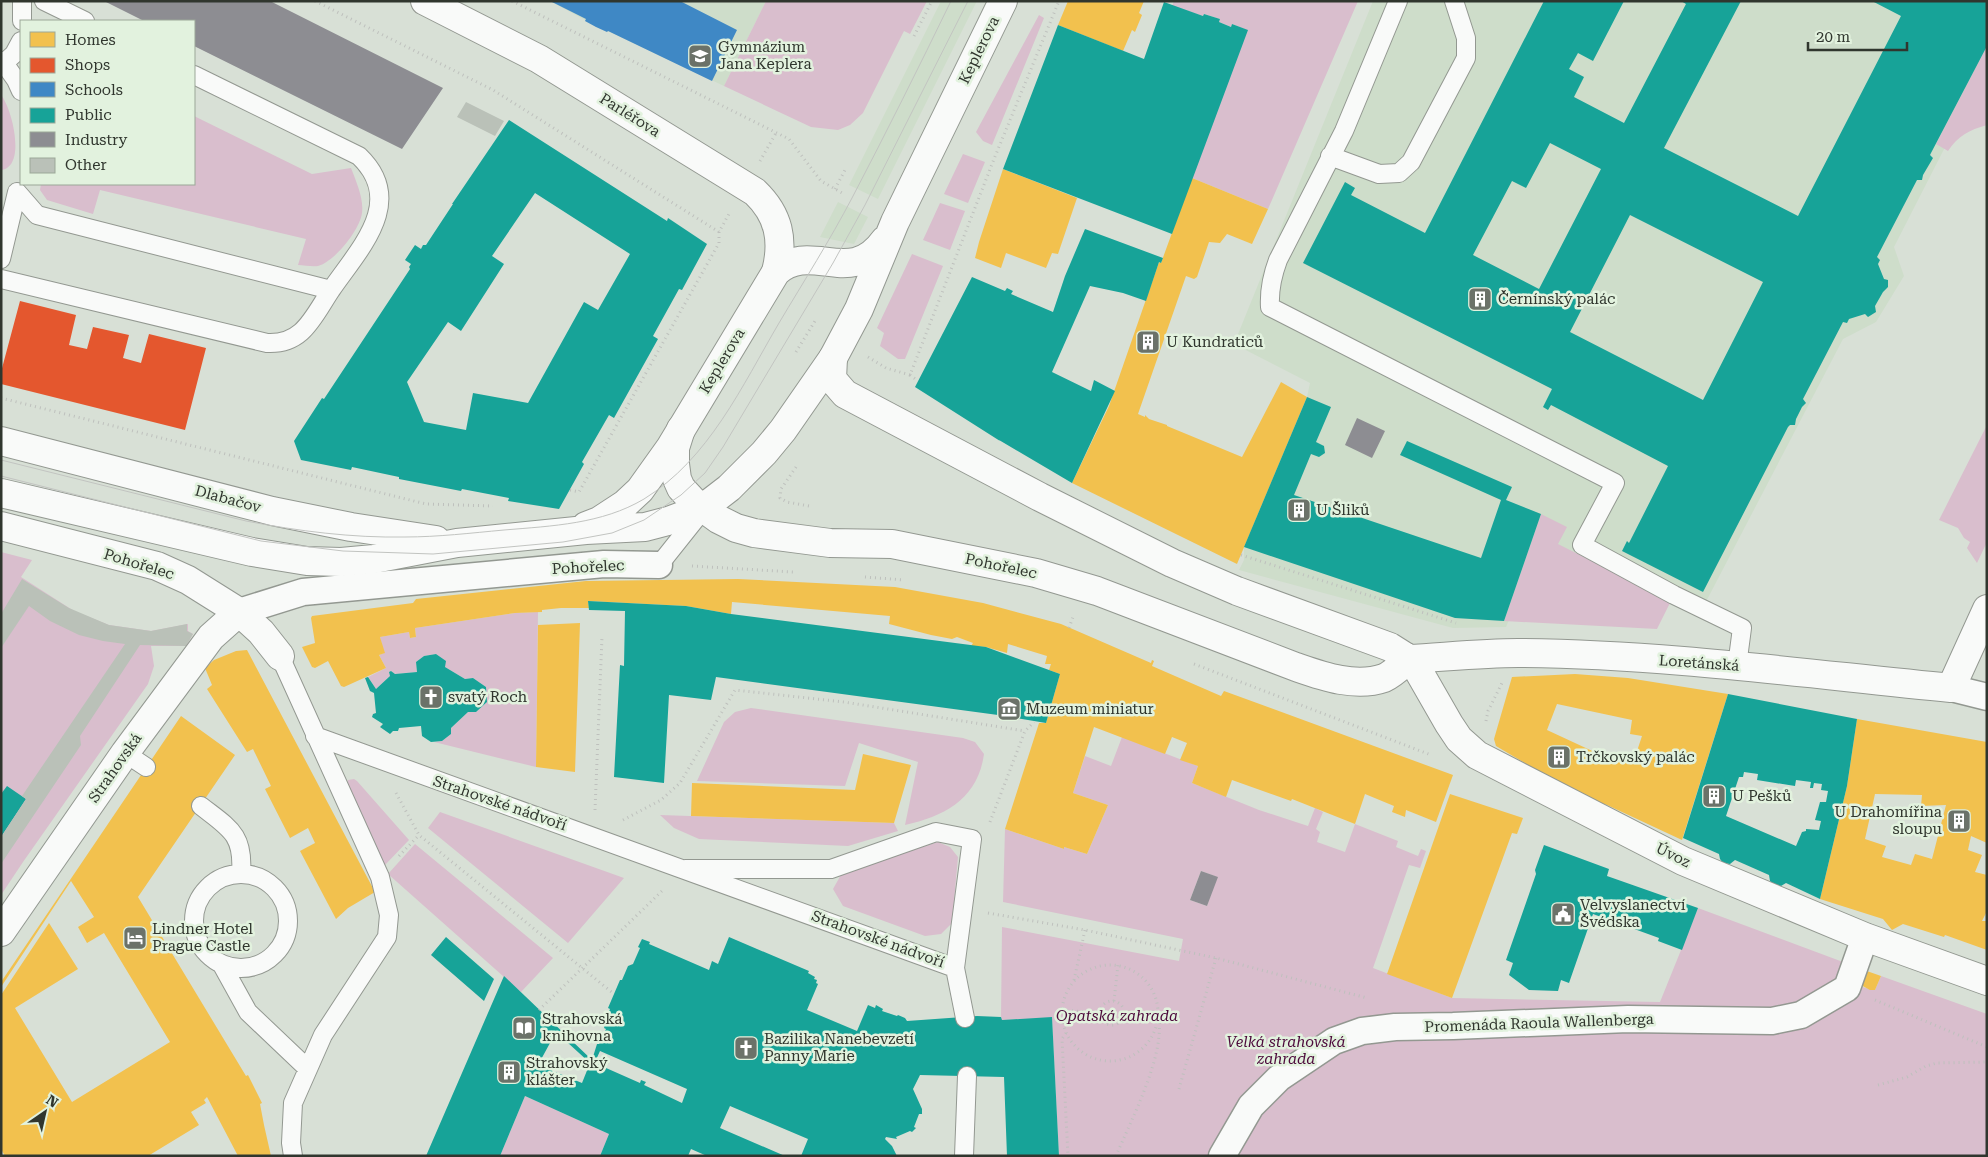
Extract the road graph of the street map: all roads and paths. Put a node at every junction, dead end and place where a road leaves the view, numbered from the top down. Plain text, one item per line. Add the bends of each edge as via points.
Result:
1 (22, 1) edge
2 (44, 1) edge
3 (314, 1) edge
4 (425, 1) edge
5 (512, 1) edge
6 (932, 1) edge
7 (1003, 1) edge
8 (1059, 1) edge
9 (1398, 1) edge
10 (1454, 1) edge
11 (22, 20) edge
12 (83, 20) edge
13 (914, 36) dead end
14 (20, 43) edge
15 (3, 62) edge
16 (195, 75) edge
17 (20, 90) edge
18 (776, 133) junction
19 (1330, 156) junction
20 (758, 165) dead end
21 (846, 168) dead end
22 (14, 188) edge
23 (835, 189) junction
24 (844, 194) dead end
25 (733, 207) dead end
26 (719, 232) junction
27 (889, 234) junction
28 (1, 260) edge
29 (776, 272) junction
30 (1, 279) edge
31 (331, 290) junction
32 (867, 357) dead end
33 (833, 358) junction
34 (910, 375) junction
35 (918, 381) dead end
36 (1, 398) edge
37 (681, 428) junction
38 (1, 440) edge
39 (798, 464) dead end
40 (570, 490) dead end
41 (1, 493) edge
42 (500, 506) dead end
43 (703, 508) junction
44 (814, 508) dead end
45 (1, 526) edge
46 (573, 532) junction
47 (457, 544) junction
48 (659, 565) junction
49 (796, 572) dead end
50 (1987, 609) edge
51 (239, 612) junction
52 (1073, 617) dead end
53 (1070, 628) dead end
54 (602, 636) dead end
55 (1409, 659) junction
56 (282, 660) joint
57 (1192, 663) dead end
58 (1738, 666) junction
59 (1505, 679) dead end
60 (1951, 688) junction
61 (1987, 697) edge
62 (1034, 722) dead end
63 (1485, 725) dead end
64 (1025, 731) junction
65 (315, 736) junction
66 (1435, 756) dead end
67 (376, 759) junction
68 (201, 806) dead end
69 (594, 836) junction
70 (972, 839) junction
71 (685, 869) junction
72 (241, 873) junction
73 (963, 908) junction
74 (1085, 930) junction
75 (1, 932) edge
76 (1865, 937) junction
77 (1216, 958) junction
78 (222, 965) junction
79 (1118, 965) junction
80 (582, 968) junction
81 (955, 968) junction
82 (1074, 981) junction
83 (1987, 981) edge
84 (1847, 988) junction
85 (614, 994) dead end
86 (1368, 998) dead end
87 (1114, 1002) junction
88 (539, 1010) dead end
89 (1062, 1010) junction
90 (1101, 1013) junction
91 (1124, 1013) junction
92 (1158, 1015) junction
93 (965, 1018) dead end
94 (1066, 1033) junction
95 (1987, 1047) edge
96 (1987, 1062) edge
97 (308, 1069) junction
98 (967, 1076) dead end
99 (1878, 1085) dead end
100 (1179, 1089) dead end
101 (293, 1156) edge
102 (964, 1156) edge
103 (1068, 1156) edge
104 (1116, 1156) edge
105 (1222, 1156) edge

1 - 11 lane
2 - 12 lane
3 - 26 path via 493,90
4 - 29 street, Parléřova via 539,59 755,192 768,207 779,233 781,253
5 - 18 path
6 - 13 path
7 - 27 street, Keplerova
8 - 34 path
9 - 19 lane via 1344,131
10 - 19 lane via 1466,38 1466,58 1411,162 1399,173 1380,174
14 - 15 lane via 14,54
15 - 17 lane
16 - 31 lane via 359,156 371,168 378,182 377,215 372,230
18 - 20 path
18 - 23 path via 789,139 821,181
19 - 58 lane via 1278,260 1271,278 1270,307 1615,483 1582,545 1742,628
21 - 23 path
22 - 28 lane
22 - 31 lane via 37,215
23 - 24 path
25 - 26 path
26 - 40 path via 719,243 579,492
27 - 29 street, Keplerova via 870,256 852,264 802,259 788,263
27 - 33 street, Keplerova via 859,309
29 - 37 street, Keplerova
30 - 31 lane via 281,344 304,330
32 - 34 path via 886,368
33 - 43 street, Keplerova via 764,453 729,488
33 - 55 street via 832,379 845,394 1031,492 1172,563 1237,591 1390,647
34 - 35 path
36 - 42 path via 426,504
37 - 43 street, Pohořelec via 674,464 678,479 685,492
37 - 46 street, Keplerova via 640,490 599,521
38 - 47 street, Dlabačov via 272,511
39 - 44 path via 781,489 780,498
41 - 47 street, Dlabačov via 252,552 307,560 357,561
43 - 46 street, Dlabačov via 644,527
43 - 48 lane
43 - 55 street, Pohořelec via 736,528 754,533 830,543 892,544 1036,573 1097,591 1328,678 1350,681 1384,678
45 - 51 street, Pohořelec via 157,566 188,580
46 - 47 street, Dlabačov
48 - 49 path
48 - 51 street, Pohořelec via 604,564 303,592
50 - 60 street
51 - 56 street via 261,632
51 - 75 street, Strahovská via 211,637 135,760
52 - 53 path
54 - 69 path
55 - 58 street, Loretánská via 1517,653
55 - 76 street, Úvoz via 1459,739 1477,755 1683,862
56 - 65 lane
57 - 66 path
58 - 60 street, Loretánská
59 - 63 path via 1488,711
60 - 61 street, Loretánská
62 - 64 path
64 - 69 path via 844,702 735,690 680,783 661,800
64 - 70 path via 988,827
65 - 67 lane, Strahovské nádvoří
65 - 97 lane via 380,877 389,915 387,937 323,1035
67 - 69 lane, Strahovské nádvoří
67 - 80 path via 419,835
68 - 72 lane via 230,828 240,843
69 - 71 lane, Strahovské nádvoří
70 - 71 lane, Strahovské nádvoří via 936,832 831,869
70 - 73 lane, Strahovské nádvoří
71 - 80 path
71 - 81 lane, Strahovské nádvoří
72 - 78 lane via 216,880 206,888 194,911 196,937 211,958
72 - 78 lane via 266,880 276,889 288,912 286,937 280,949 260,965 234,968
73 - 74 path
73 - 81 lane, Strahovské nádvoří
74 - 77 path
74 - 82 path
76 - 83 street, Úvoz
76 - 84 street
77 - 86 path
77 - 100 path
78 - 97 lane via 248,1012
79 - 82 path via 1094,968
79 - 87 path
79 - 92 path via 1139,974 1150,985
80 - 85 path
80 - 88 path
81 - 93 lane
82 - 89 path via 1065,994
84 - 95 path
84 - 105 street, Promenáda Raoula Wallenberga via 1801,1015 1772,1021 1628,1019 1395,1027 1362,1031 1334,1041 1279,1078 1251,1106
87 - 90 path via 1103,1005
87 - 91 path via 1121,1005
89 - 90 path
89 - 94 path
90 - 91 path via 1103,1020 1110,1025 1122,1020
91 - 92 path
92 - 94 path via 1155,1031 1147,1044 1119,1060 1104,1061 1088,1056
92 - 104 path via 1160,1025 1154,1063
94 - 103 path via 1062,1039
96 - 99 path via 1937,1063 1907,1077
97 - 101 lane via 293,1103 290,1143
98 - 102 lane

